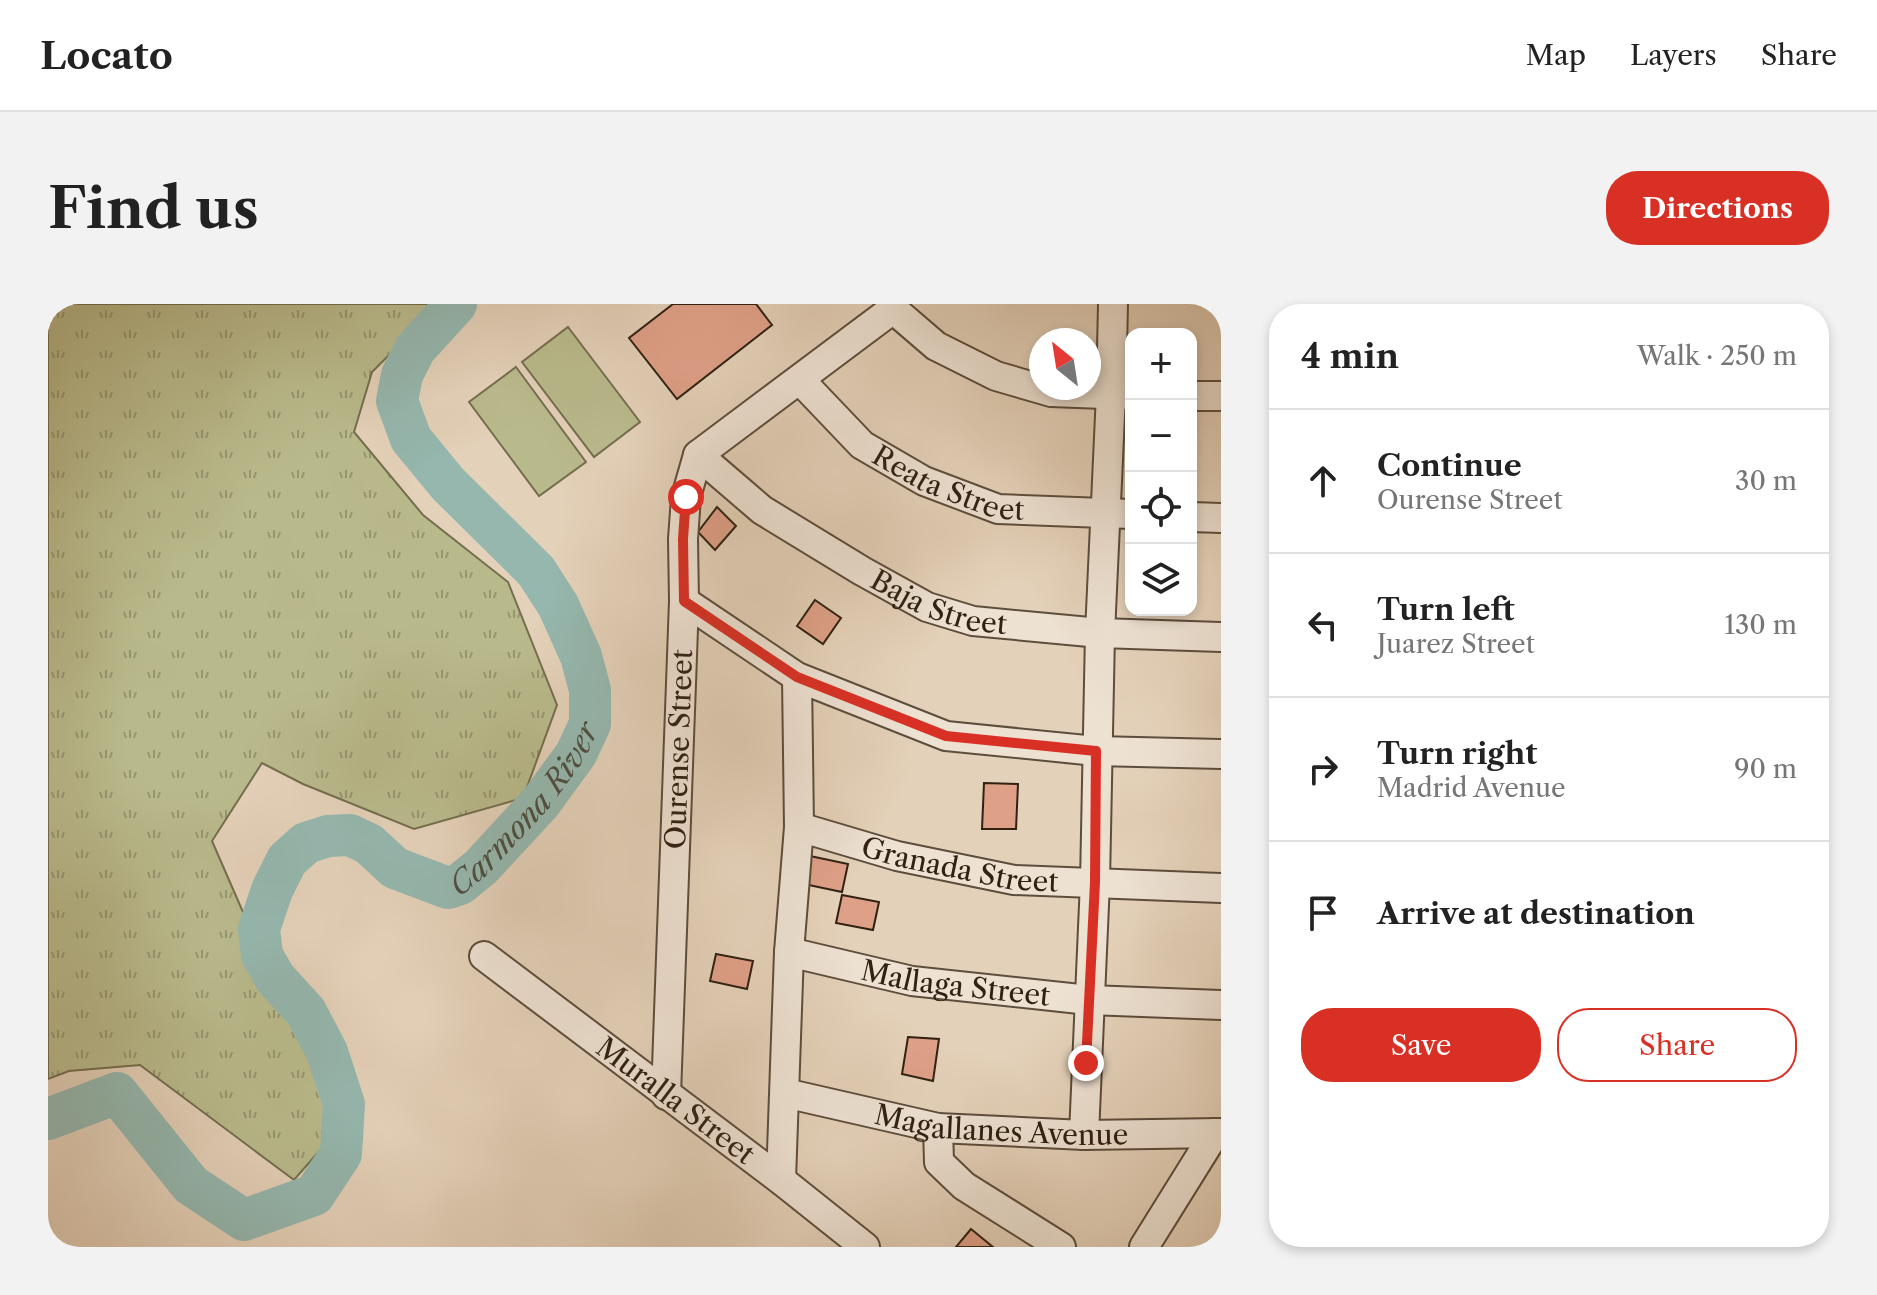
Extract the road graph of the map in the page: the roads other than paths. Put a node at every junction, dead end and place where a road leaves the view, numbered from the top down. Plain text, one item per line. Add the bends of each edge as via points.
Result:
1 (1113, 304) edge
2 (891, 307) edge
3 (800, 380) junction
4 (1121, 395) edge
5 (1197, 396) edge
6 (1221, 396) edge
7 (698, 455) junction
8 (1118, 514) edge
9 (1197, 517) edge
10 (1221, 518) edge
11 (684, 601) junction
12 (1100, 633) junction
13 (1221, 637) edge
14 (797, 677) junction
15 (1096, 751) junction
16 (1221, 754) edge
17 (799, 827) junction
18 (1095, 882) junction
19 (1221, 888) edge
20 (789, 952) junction
21 (484, 956) dead end
22 (1089, 1000) junction
23 (1221, 1005) edge
24 (785, 1093) junction
25 (666, 1095) junction
26 (938, 1128) junction
27 (1218, 1133) edge
28 (1084, 1135) junction
29 (781, 1180) junction
30 (865, 1247) edge
31 (1061, 1247) edge
32 (1144, 1247) edge

1 - 4 street
2 - 3 street
2 - 4 street via 936,346 996,376 1051,392
3 - 7 street
3 - 8 street, Reata Street via 862,445 924,481 998,509
4 - 8 street
5 - 6 street
7 - 11 street, Ourense Street via 686,497
7 - 12 street, Baja Street via 762,510 927,607 973,621
8 - 12 street
9 - 10 street
11 - 14 street
11 - 25 street, Ourense Street
12 - 13 street, Baja Street
12 - 15 street
14 - 15 street via 946,736
14 - 17 street
15 - 16 street
15 - 18 street
17 - 18 street, Granada Street via 897,856 1014,880
17 - 20 street
18 - 19 street, Granada Street
18 - 22 street
20 - 22 street, Mallaga Street via 912,981
20 - 24 street
21 - 25 street, Muralla Street
22 - 23 street, Mallaga Street
22 - 28 street
24 - 26 street, Magallanes Avenue
24 - 29 street
25 - 29 street, Muralla Street
26 - 28 street, Magallanes Avenue
26 - 31 street via 939,1162 964,1186
27 - 28 street, Magallanes Avenue
27 - 32 street
29 - 30 street, Muralla Street

